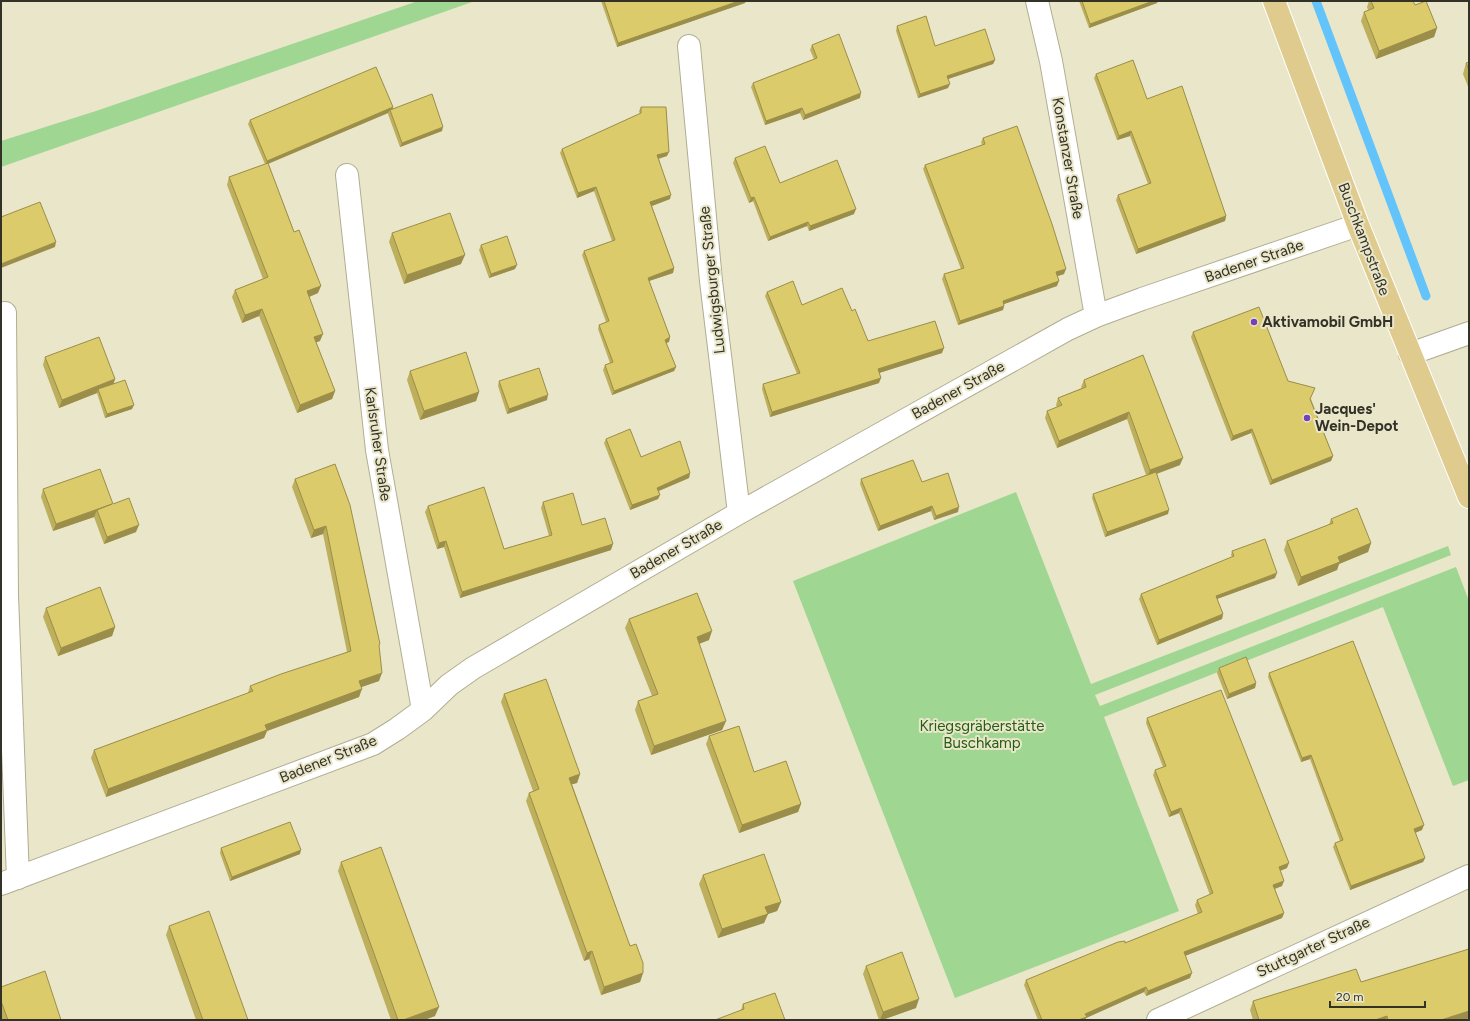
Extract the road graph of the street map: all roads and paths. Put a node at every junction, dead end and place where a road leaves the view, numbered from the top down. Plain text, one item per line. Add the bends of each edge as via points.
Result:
1 (1037, 1) edge
2 (1274, 1) edge
3 (690, 46) dead end
4 (347, 175) dead end
5 (1358, 225) junction
6 (5, 313) dead end
7 (1096, 316) junction
8 (1469, 333) edge
9 (1410, 354) junction
10 (1469, 496) edge
11 (738, 513) junction
12 (423, 710) junction
13 (1469, 876) edge
14 (10, 881) edge
15 (1158, 1020) edge

1 - 7 street, Konstanzer Straße via 1051,61
2 - 5 main road, Buschkampstraße
3 - 11 street, Ludwigsburger Straße via 711,281
4 - 12 street, Karlsruher Straße via 377,450
5 - 7 street, Badener Straße
5 - 9 main road, Buschkampstraße
6 - 14 street
7 - 11 street, Badener Straße via 1048,340
8 - 9 street
9 - 10 main road, Buschkampstraße
11 - 12 street, Badener Straße via 472,668 449,685
12 - 14 street, Badener Straße via 373,744
13 - 15 street, Stuttgarter Straße

